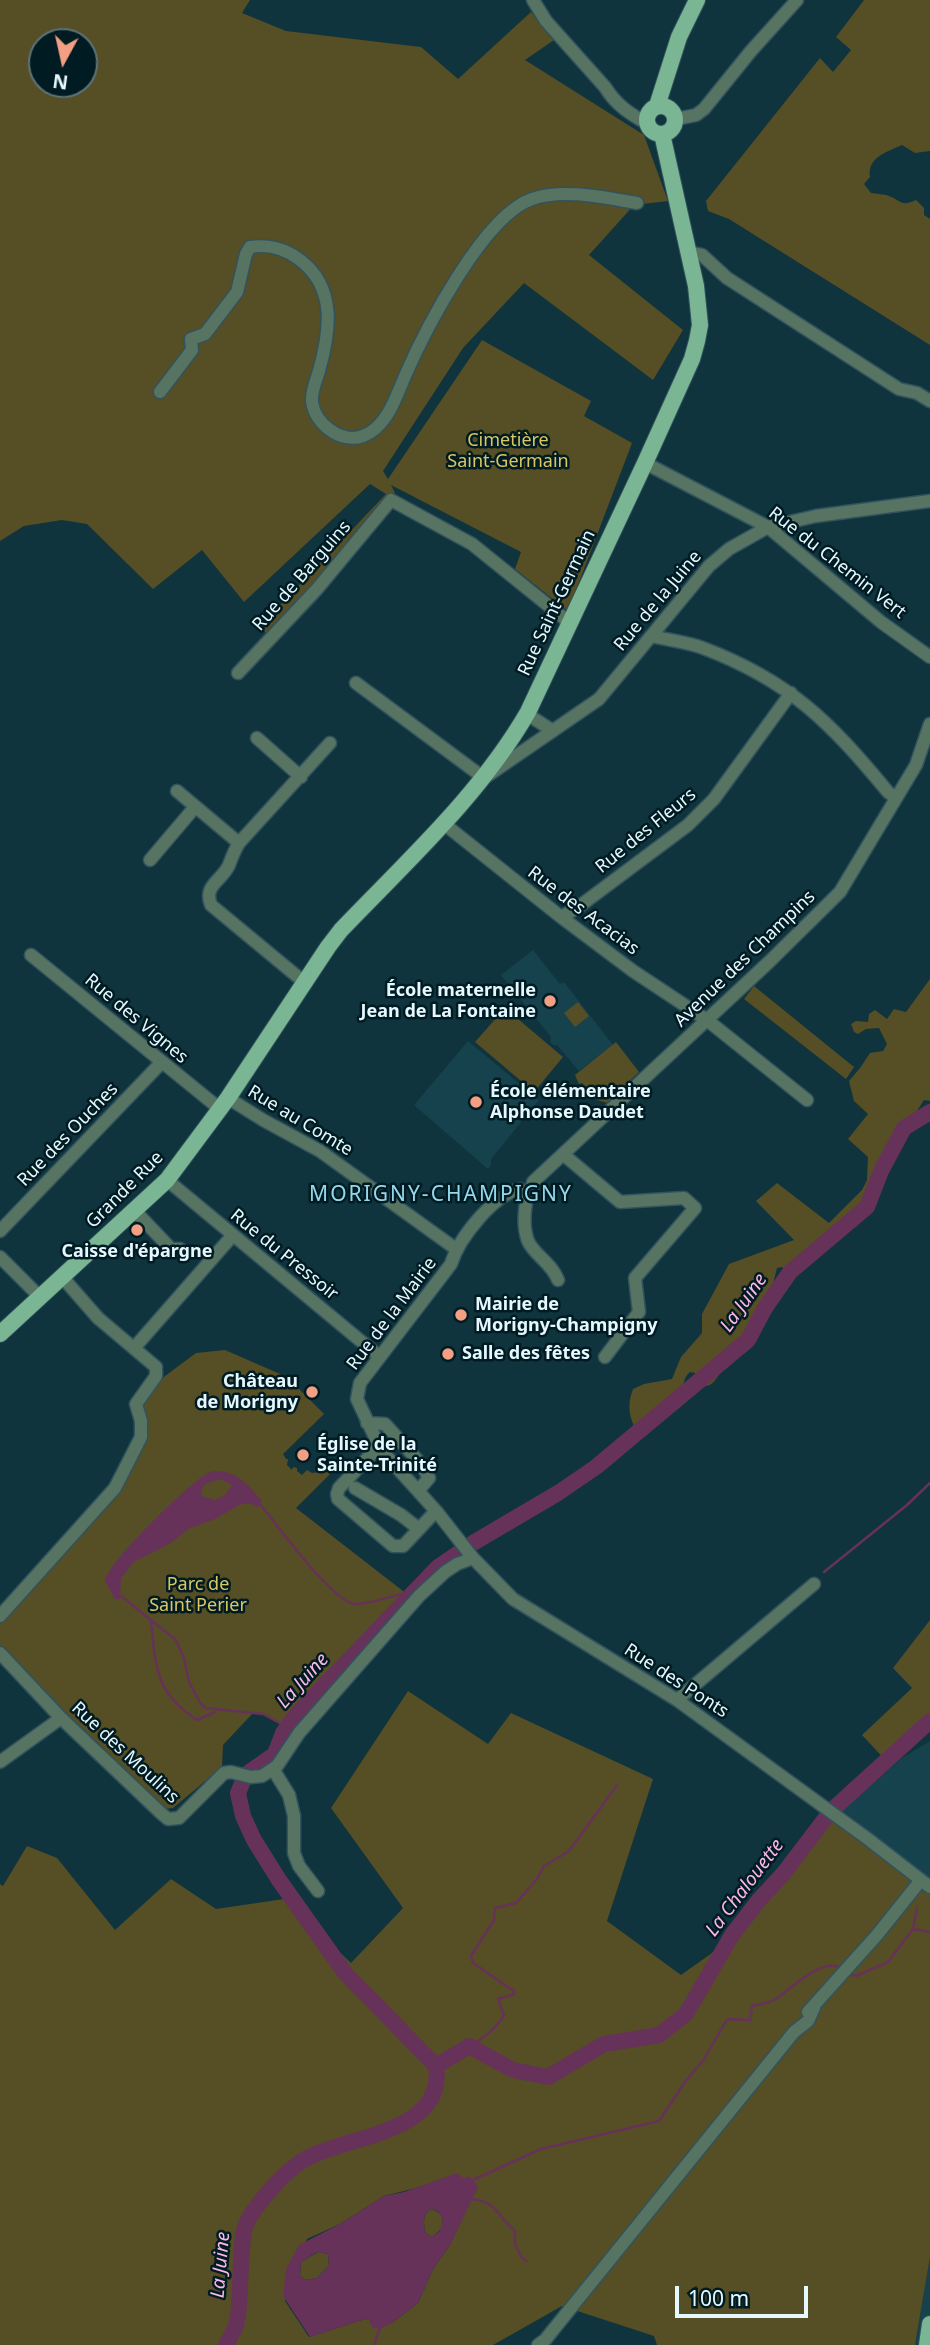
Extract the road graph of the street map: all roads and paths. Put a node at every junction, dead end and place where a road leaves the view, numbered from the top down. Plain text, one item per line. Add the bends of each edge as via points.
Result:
1 (533, 0) edge
2 (697, 0) edge
3 (797, 0) edge
4 (668, 112) junction
5 (648, 124) junction
6 (662, 134) junction
7 (637, 203) dead end
8 (687, 252) junction
9 (160, 392) dead end
10 (930, 401) edge
11 (645, 463) junction
12 (930, 501) edge
13 (768, 527) junction
14 (570, 623) junction
15 (651, 636) junction
16 (930, 657) edge
17 (238, 673) dead end
18 (356, 683) dead end
19 (791, 693) junction
20 (527, 714) junction
21 (930, 724) edge
22 (553, 731) junction
23 (257, 738) dead end
24 (330, 743) dead end
25 (301, 777) junction
26 (484, 778) junction
27 (177, 791) dead end
28 (896, 798) junction
29 (195, 807) junction
30 (443, 822) junction
31 (239, 844) junction
32 (150, 860) dead end
33 (561, 917) junction
34 (31, 955) dead end
35 (304, 982) junction
36 (279, 1020) joint
37 (707, 1020) junction
38 (161, 1063) junction
39 (807, 1100) dead end
40 (224, 1104) junction
41 (564, 1155) junction
42 (167, 1180) junction
43 (527, 1187) junction
44 (135, 1210) junction
45 (0, 1231) edge
46 (233, 1235) junction
47 (180, 1249) dead end
48 (456, 1249) junction
49 (0, 1257) edge
50 (63, 1278) junction
51 (558, 1280) dead end
52 (40, 1297) junction
53 (0, 1334) edge
54 (134, 1348) junction
55 (380, 1357) junction
56 (605, 1357) dead end
57 (357, 1399) joint
58 (367, 1423) junction
59 (379, 1446) junction
60 (355, 1488) dead end
61 (418, 1491) junction
62 (436, 1511) junction
63 (419, 1529) junction
64 (472, 1556) junction
65 (814, 1584) dead end
66 (0, 1616) edge
67 (0, 1653) edge
68 (677, 1700) junction
69 (61, 1717) junction
70 (0, 1762) edge
71 (273, 1769) junction
72 (925, 1884) edge
73 (318, 1891) dead end
74 (930, 2324) edge
75 (538, 2345) edge
76 (927, 2345) edge

1 - 5 street via 613,100
2 - 4 main road via 668,72
3 - 4 street via 704,109 695,116
4 - 5 main road via 648,115
4 - 6 main road via 670,131
5 - 6 main road via 653,132
6 - 8 main road, Rue Saint-Germain
7 - 9 street via 555,195 534,198 506,214 454,284 386,417 363,436 333,432 317,416 312,401 329,330 326,296 304,263 277,248 250,247 237,292 205,334 191,339 192,350
8 - 10 street via 702,255 727,278 899,389
8 - 11 main road, Rue Saint-Germain via 699,307 697,341
11 - 13 street, Rue du Chemin Vert
11 - 14 main road, Rue Saint-Germain
12 - 13 street, Rue de la Juine
13 - 15 street, Rue de la Juine via 709,566
13 - 16 street, Rue du Chemin Vert
14 - 17 street, Rue de Barguins via 472,544 391,500 317,589
14 - 20 main road, Rue Saint-Germain
15 - 19 street via 701,647 760,673
15 - 22 street, Rue de la Juine via 599,699
18 - 26 street
19 - 28 street via 845,741
19 - 33 street, Rue des Fleurs via 714,799
20 - 22 street
20 - 26 main road, Rue Saint-Germain
21 - 28 street, Avenue des Champins via 916,765
22 - 26 street, Rue de la Juine
23 - 25 street
24 - 25 street
25 - 31 street
26 - 30 main road, Rue Saint-Germain
27 - 29 street
28 - 37 street, Avenue des Champins via 840,892
29 - 31 street
29 - 32 street
30 - 33 street, Rue des Acacias
30 - 35 main road, Rue Saint-Germain via 341,930
31 - 35 street via 229,866 209,889 211,905
33 - 37 street, Rue des Acacias
34 - 38 street, Rue des Vignes
35 - 36 main road, Rue Saint-Germain
36 - 40 main road, Grande Rue
37 - 39 street, Rue des Acacias
37 - 41 street, Avenue des Champins
38 - 40 street, Rue des Vignes
38 - 45 street, Rue des Ouches
40 - 42 main road, Grande Rue
40 - 48 street, Rue au Comte via 320,1151
41 - 43 street, Avenue des Champins
41 - 56 street via 620,1202 684,1198 695,1208 635,1278 639,1312
42 - 44 main road, Grande Rue
42 - 46 street, Rue du Pressoir
43 - 48 street, Avenue des Champins via 501,1196
43 - 51 street via 528,1242 554,1269
44 - 47 street via 171,1249
44 - 50 main road, Grande Rue
46 - 54 street
46 - 55 street, Rue du Pressoir
48 - 55 street, Rue de la Mairie via 451,1264
49 - 52 street
50 - 52 main road, Grande Rue
50 - 54 street via 98,1318
52 - 53 main road, Grande Rue
54 - 66 street via 157,1372 135,1404 143,1429 132,1457 115,1488
55 - 57 street, Rue de la Mairie via 360,1383
57 - 58 street, Rue des Ponts
58 - 59 street, Rue des Ponts
58 - 61 street via 385,1424 421,1464 429,1478
59 - 61 street, Rue des Ponts
59 - 63 street via 339,1488 338,1499 393,1546 403,1546
60 - 63 street
61 - 62 street, Rue des Ponts
62 - 63 street
62 - 64 street, Rue des Ponts
64 - 68 street, Rue des Ponts via 513,1599
64 - 71 street via 445,1572 419,1597
65 - 68 street
67 - 69 street, Rue des Moulins
68 - 72 street, Rue des Ponts
69 - 70 street
69 - 71 street, Rue des Moulins via 168,1819 179,1818 224,1773 262,1776
71 - 73 street via 289,1795 299,1866
72 - 75 street via 802,2017
74 - 76 main road

